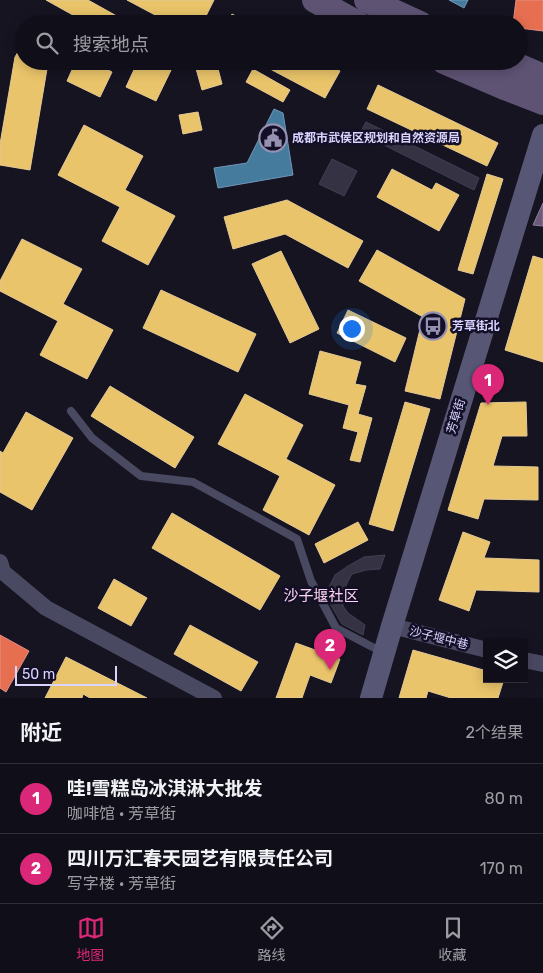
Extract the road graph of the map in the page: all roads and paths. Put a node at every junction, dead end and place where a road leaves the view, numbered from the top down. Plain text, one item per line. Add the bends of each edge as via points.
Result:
1 (315, 0) edge
2 (367, 0) edge
3 (342, 15) edge
4 (400, 15) edge
5 (465, 70) edge
6 (527, 70) edge
7 (543, 77) edge
8 (543, 102) edge
9 (543, 135) edge
10 (71, 411) dead end
11 (0, 562) edge
12 (392, 626) junction
13 (483, 649) edge
14 (384, 653) junction
15 (528, 661) edge
16 (543, 664) edge
17 (214, 698) edge
18 (371, 698) edge

1 - 3 main road
2 - 4 main road
5 - 8 main road
6 - 7 main road
9 - 12 street, 芳草街
10 - 14 lane via 92,438 141,476 193,482 297,539 311,580 336,628
11 - 17 street via 3,572 46,608
12 - 13 street, 沙子堰中巷
12 - 14 street, 芳草街
14 - 18 street, 芳草街
15 - 16 street

